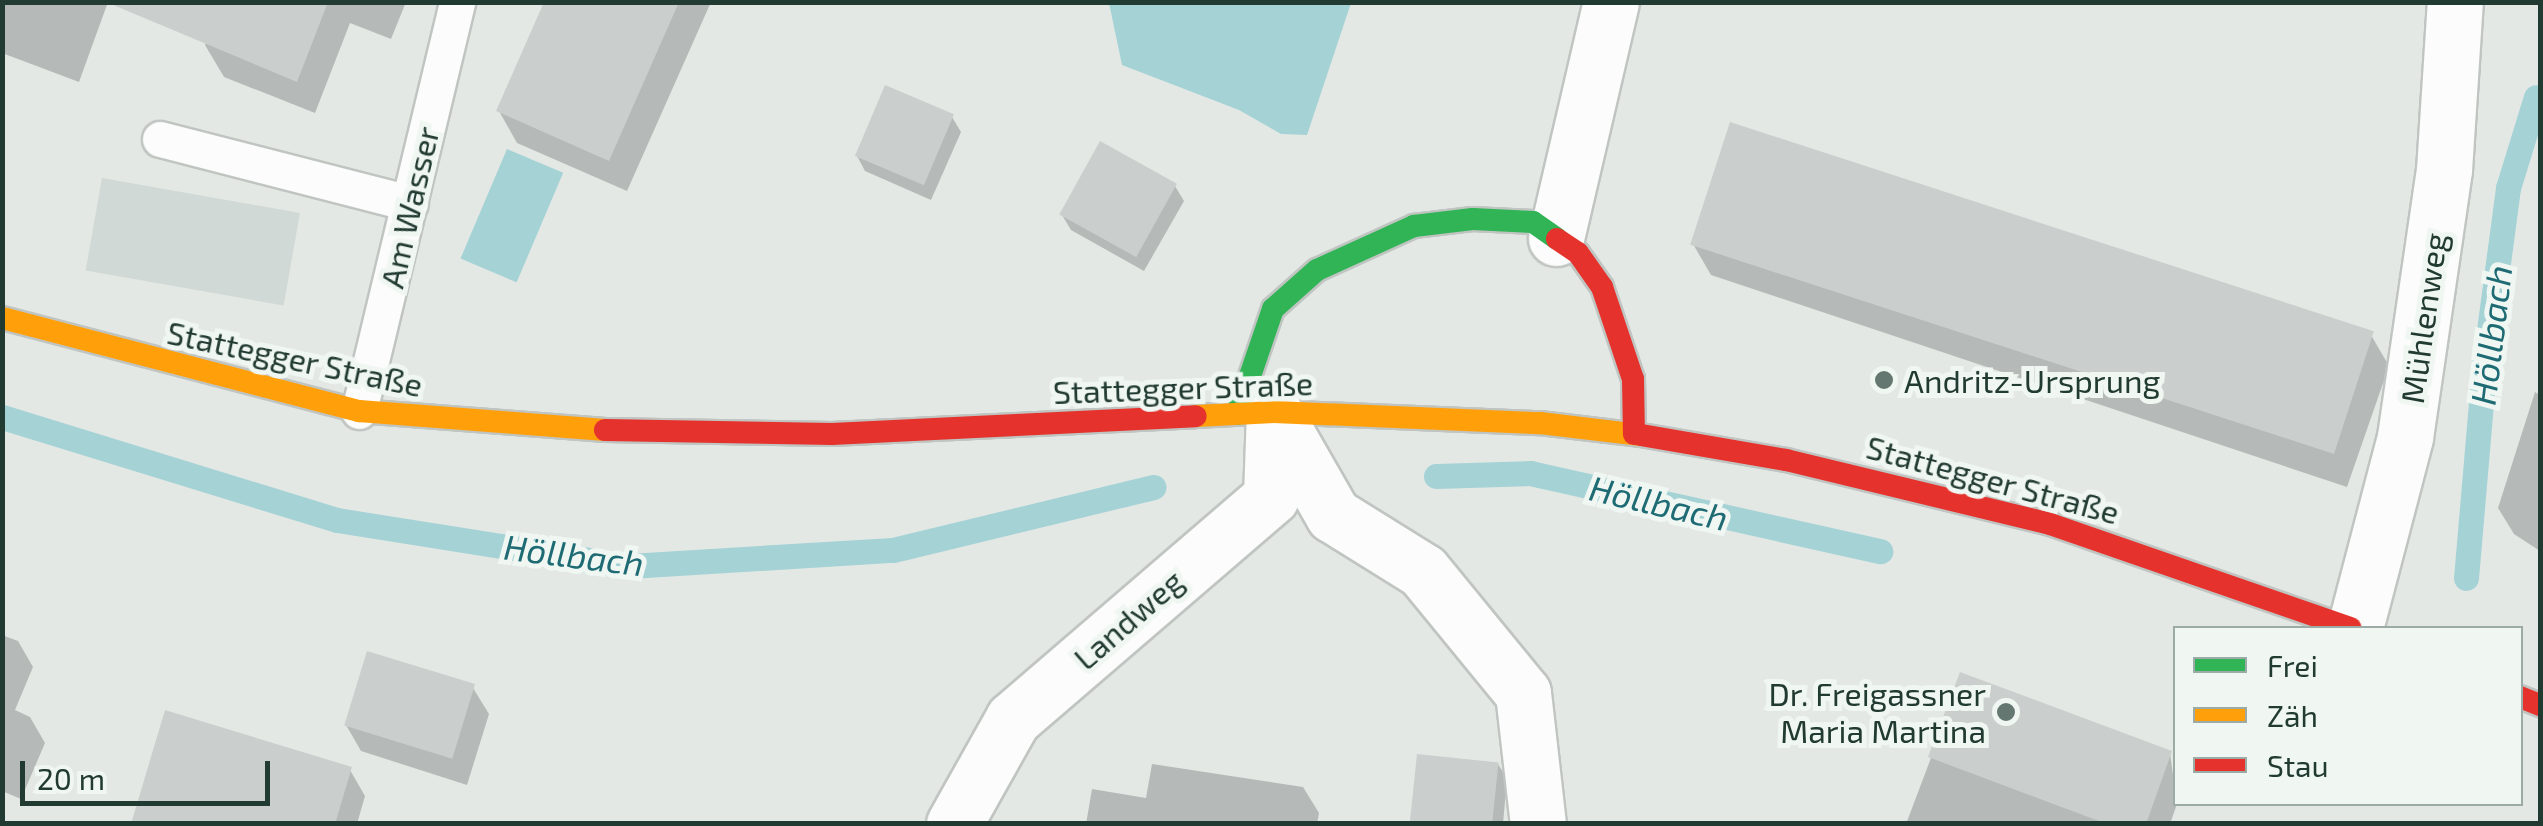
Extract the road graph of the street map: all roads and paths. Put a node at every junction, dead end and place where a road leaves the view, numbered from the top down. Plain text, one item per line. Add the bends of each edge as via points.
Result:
1 (456, 2) edge
2 (1611, 2) edge
3 (2455, 2) edge
4 (160, 139) dead end
5 (410, 202) junction
6 (1556, 238) junction
7 (2, 318) edge
8 (359, 411) junction
9 (1255, 413) junction
10 (1634, 434) junction
11 (2347, 626) edge
12 (2354, 626) edge
13 (954, 824) edge
14 (1538, 824) edge

1 - 5 lane, Am Wasser
2 - 6 street
3 - 12 street, Mühlenweg via 2444,170 2405,438
4 - 5 lane
5 - 8 lane, Am Wasser
6 - 9 main road via 1533,222 1473,219 1414,226 1317,270 1273,309
6 - 10 main road via 1578,253 1602,287 1633,379
7 - 8 main road, Stattegger Straße
8 - 9 main road, Stattegger Straße via 544,430 832,434
9 - 10 main road, Stattegger Straße via 1520,422
9 - 13 street, Landweg via 1271,497 1013,719
9 - 14 street via 1333,515 1423,570 1523,693
10 - 11 main road, Stattegger Straße via 1786,460 2050,524

